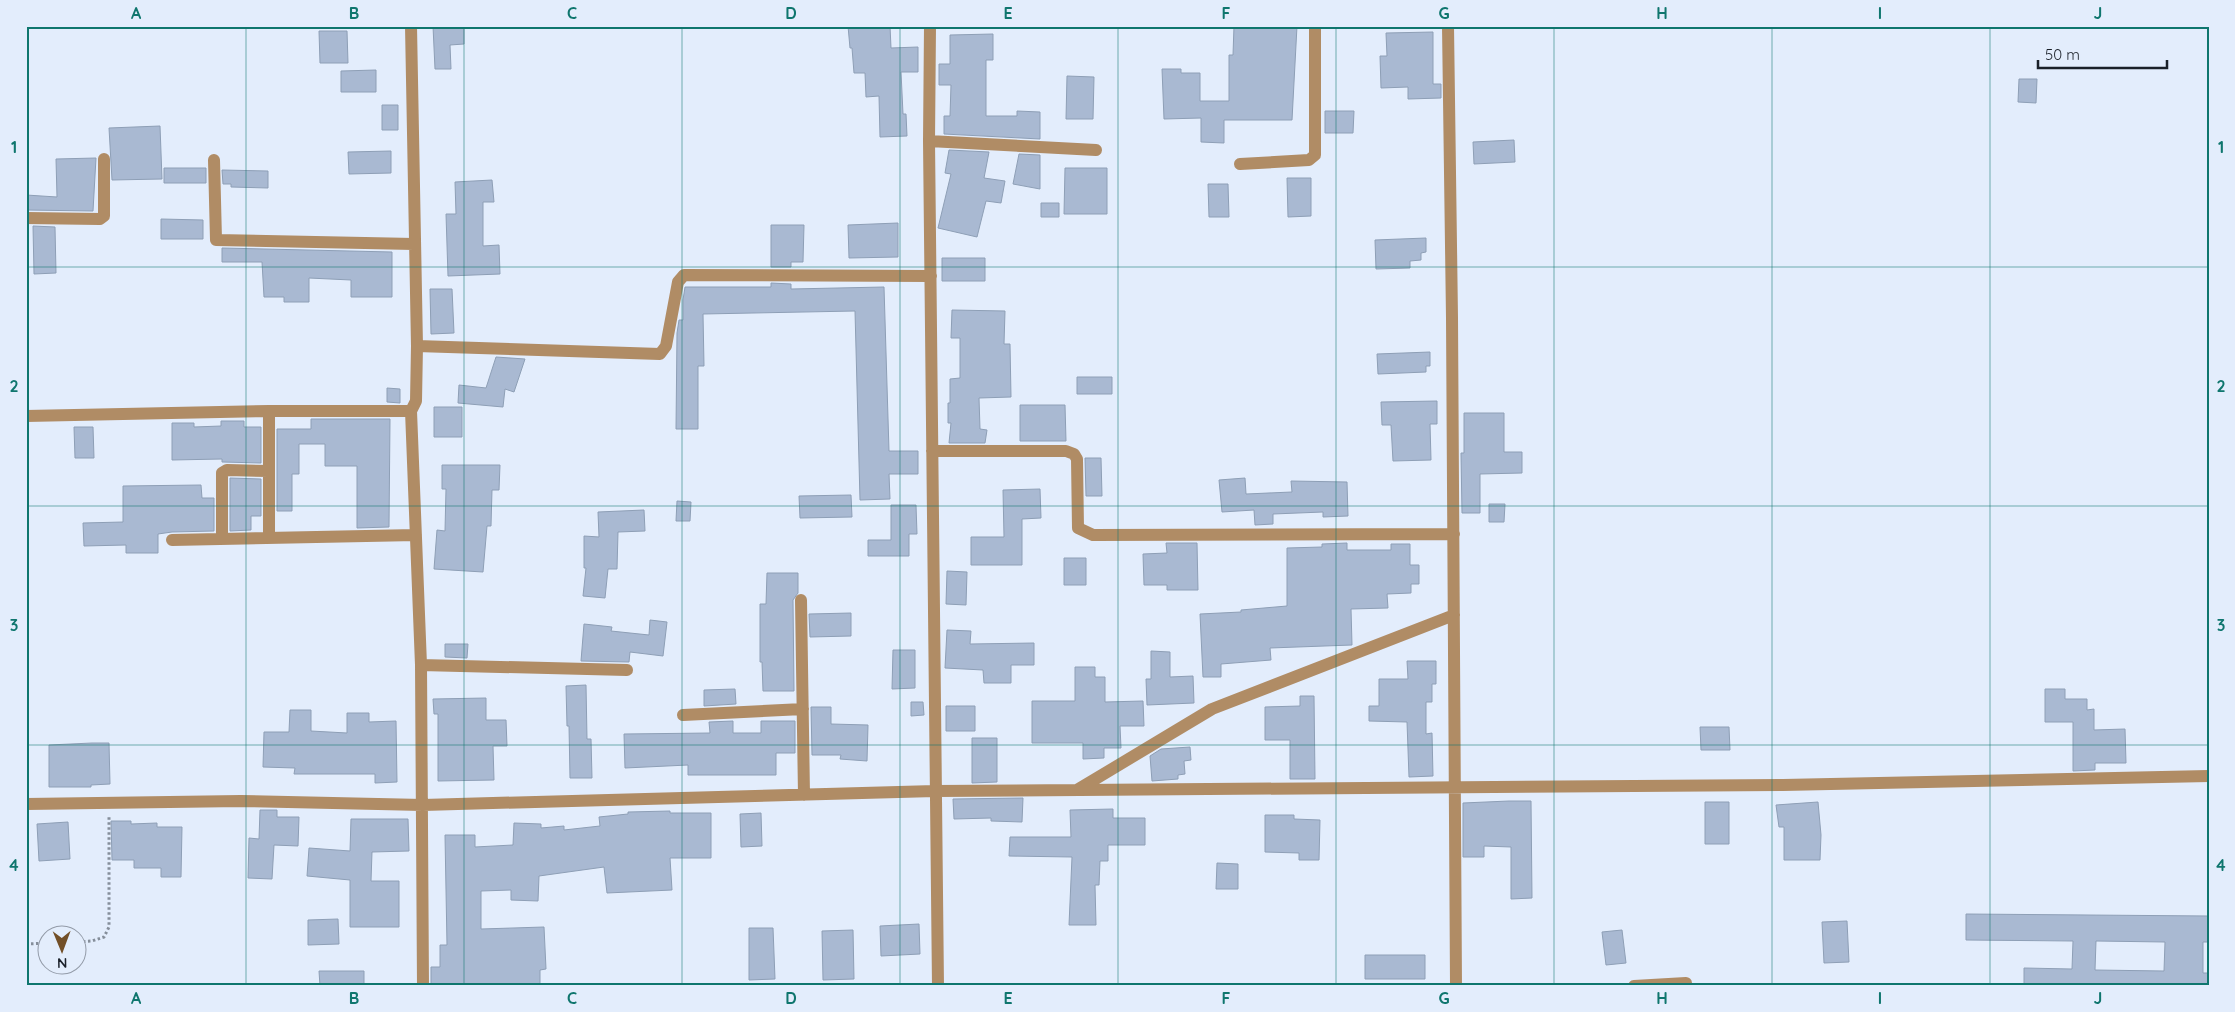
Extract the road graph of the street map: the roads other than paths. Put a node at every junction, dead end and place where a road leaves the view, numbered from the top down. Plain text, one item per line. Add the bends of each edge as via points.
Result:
1 (411, 26) edge
2 (930, 26) edge
3 (1315, 26) edge
4 (1448, 26) edge
5 (929, 141) junction
6 (1096, 150) dead end
7 (104, 159) dead end
8 (214, 160) dead end
9 (1240, 164) dead end
10 (26, 218) edge
11 (414, 244) junction
12 (931, 276) junction
13 (416, 346) junction
14 (269, 411) junction
15 (411, 412) junction
16 (26, 416) edge
17 (932, 451) junction
18 (268, 471) junction
19 (1454, 534) junction
20 (416, 535) junction
21 (269, 538) junction
22 (222, 539) junction
23 (172, 540) dead end
24 (801, 600) dead end
25 (1454, 615) junction
26 (421, 665) junction
27 (627, 670) dead end
28 (802, 709) junction
29 (683, 715) dead end
30 (2209, 776) edge
31 (1455, 786) junction
32 (1077, 790) junction
33 (935, 791) junction
34 (804, 795) junction
35 (26, 804) edge
36 (423, 805) junction
37 (1686, 983) dead end
38 (423, 986) edge
39 (938, 986) edge
40 (1456, 986) edge
41 (1634, 986) edge

1 - 11 street
2 - 5 street
3 - 9 street via 1315,156 1309,160
4 - 19 street
5 - 6 street
5 - 12 street
7 - 10 street via 104,216 100,219
8 - 11 street via 216,240
11 - 13 street
12 - 13 street via 684,276 678,282 666,346 660,354
12 - 17 street
13 - 15 street via 416,401
14 - 15 street
14 - 16 street
14 - 18 street
15 - 20 street
17 - 19 street via 1066,451 1074,454 1077,459 1078,528 1093,535
17 - 33 street
18 - 21 street
18 - 22 street via 227,470 222,473
19 - 25 street
20 - 21 street
20 - 26 street
21 - 22 street
22 - 23 street
24 - 28 street
25 - 31 street
25 - 32 street via 1212,709
26 - 27 street
26 - 36 street
28 - 29 street
28 - 34 street
30 - 31 street via 1783,785
31 - 32 street
31 - 40 street
32 - 33 street
33 - 34 street
33 - 39 street
34 - 36 street
35 - 36 street via 241,802
36 - 38 street
37 - 41 street

